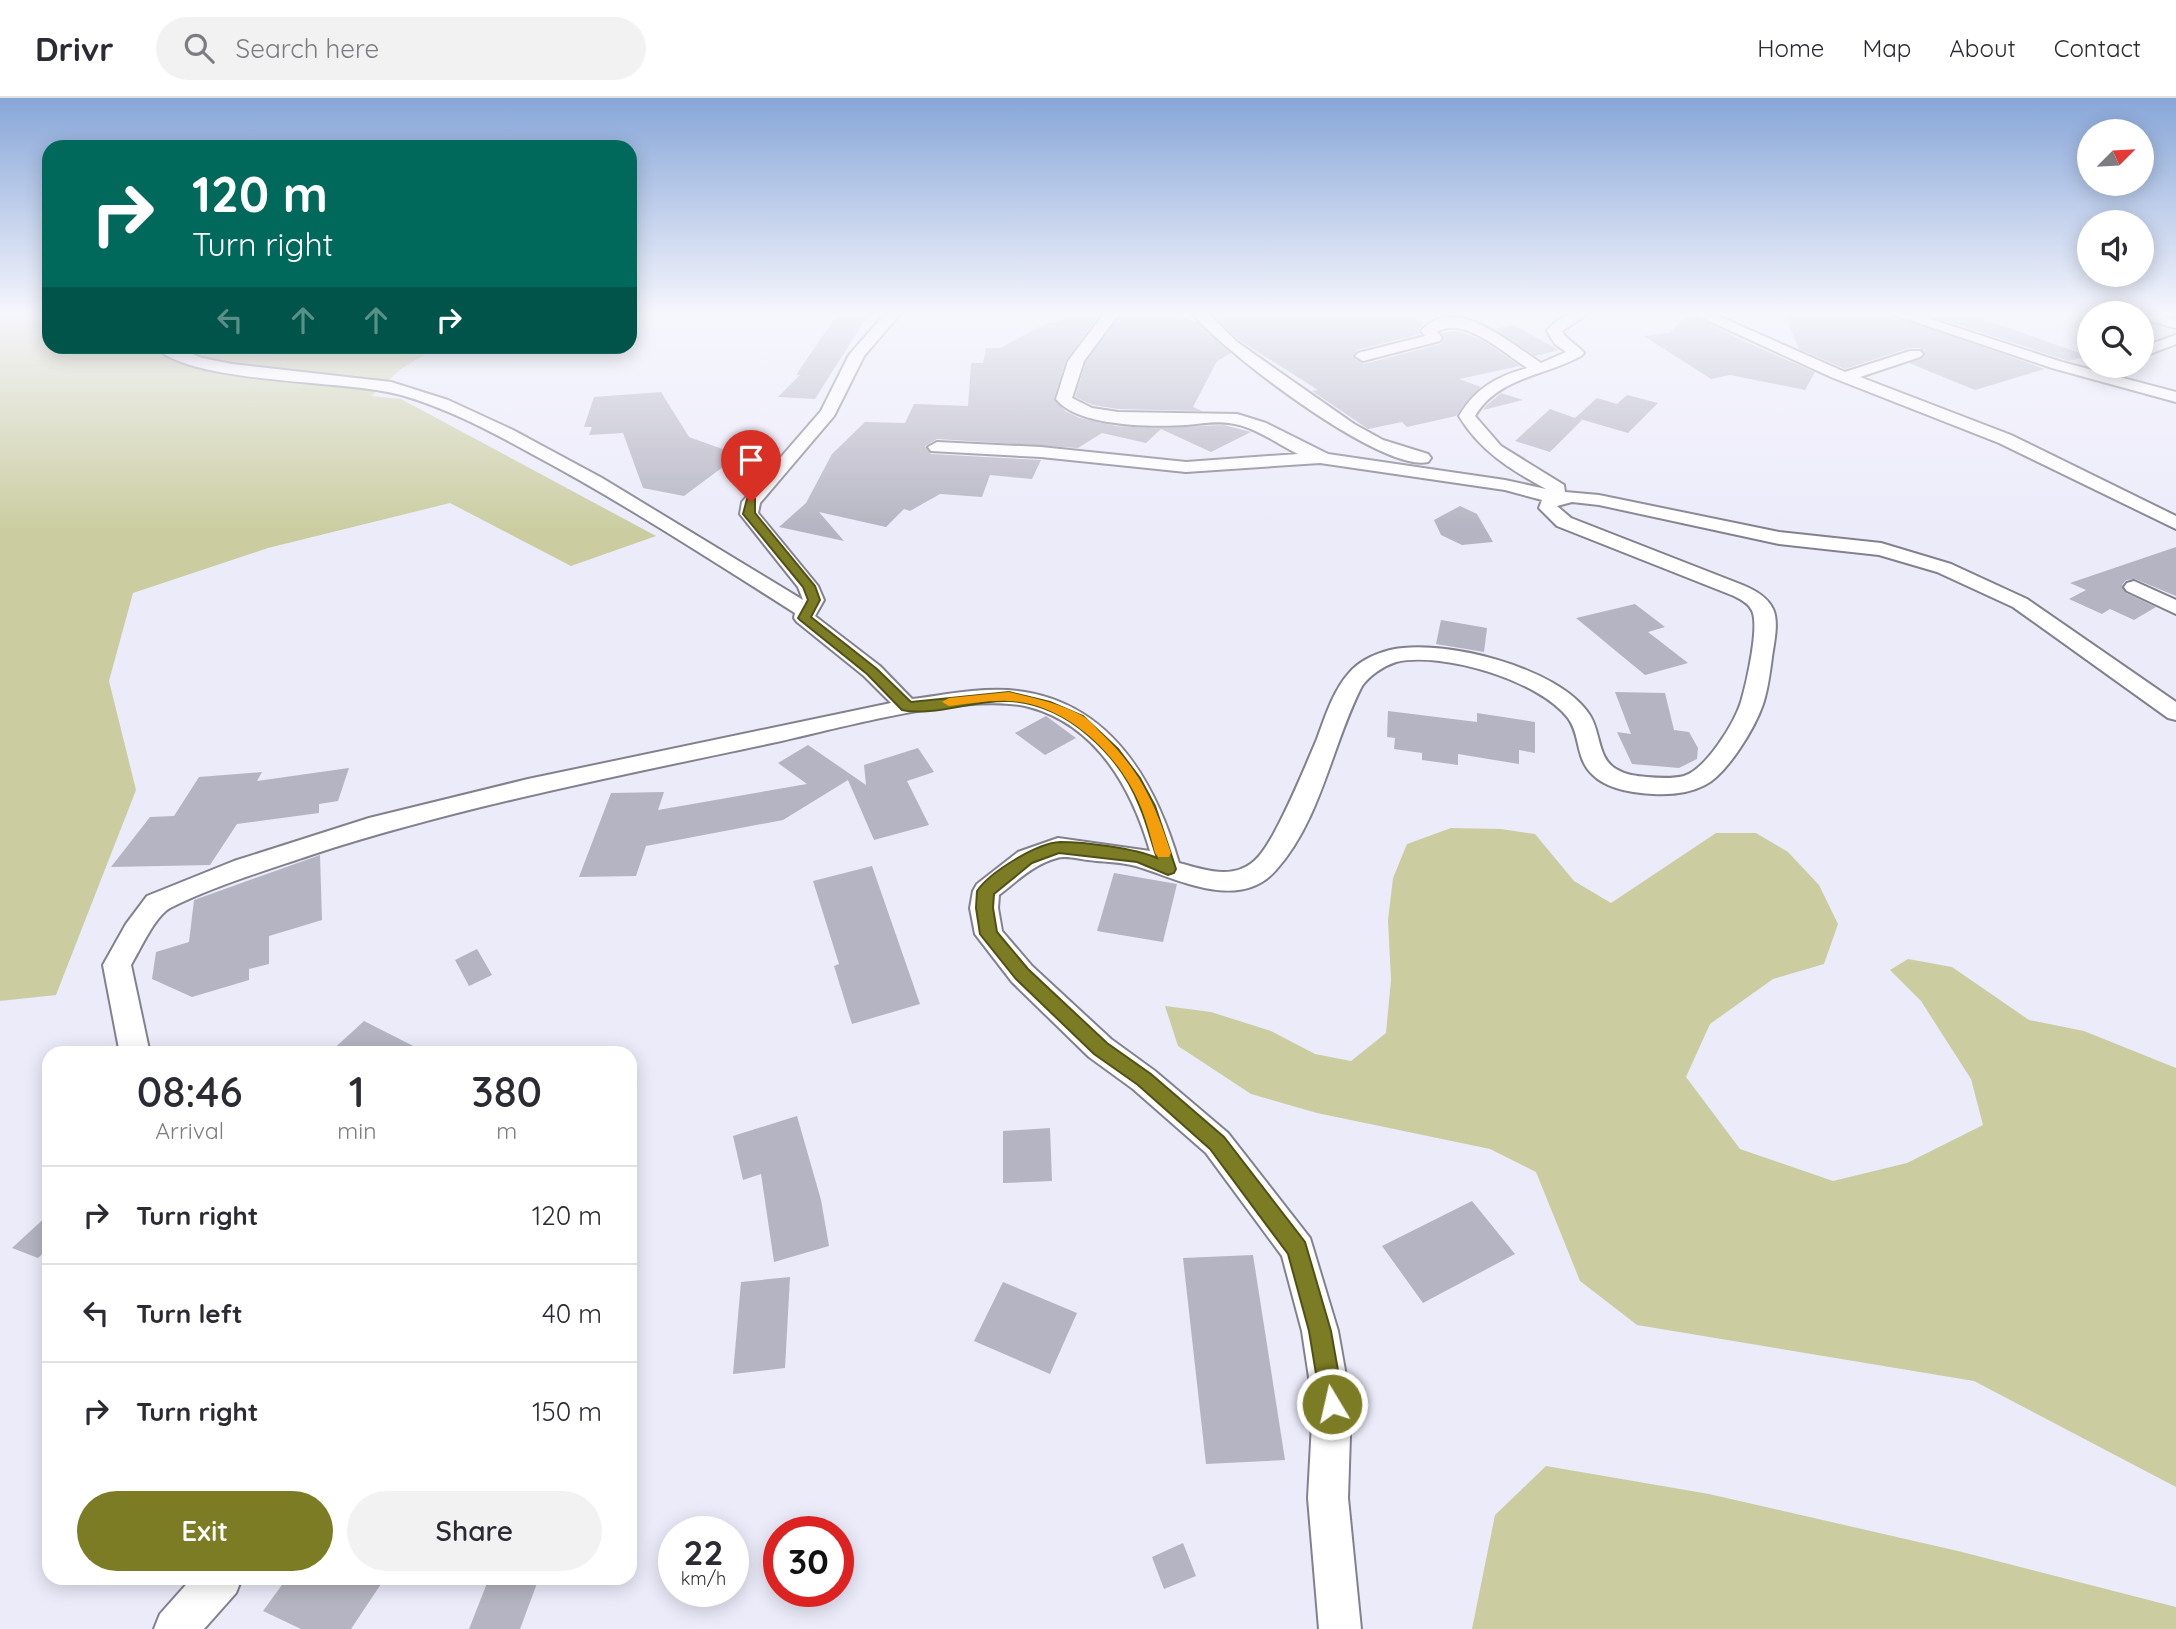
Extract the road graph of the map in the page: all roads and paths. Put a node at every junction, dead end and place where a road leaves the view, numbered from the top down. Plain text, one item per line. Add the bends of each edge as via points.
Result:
1 (388, 386) edge
2 (841, 386) edge
3 (1068, 386) edge
4 (1291, 386) edge
5 (1494, 386) edge
6 (1869, 386) edge
7 (2142, 386) edge
8 (2176, 397) edge
9 (1109, 398) dead end
10 (1167, 419) junction
11 (1286, 442) junction
12 (937, 447) dead end
13 (1325, 459) junction
14 (1251, 461) junction
15 (1531, 490) junction
16 (1565, 497) junction
17 (2176, 523) edge
18 (2134, 587) dead end
19 (2176, 608) edge
20 (806, 611) junction
21 (907, 707) junction
22 (2176, 713) edge
23 (1168, 869) junction
24 (133, 1046) edge
25 (215, 1585) edge
26 (175, 1629) edge
27 (1340, 1629) edge

1 - 20 street via 417,393 574,467
2 - 20 street via 828,413 751,502 749,514 808,586 814,600
3 - 10 street via 1064,399 1072,407
4 - 15 street via 1362,436 1411,456 1499,475
5 - 16 street via 1467,416 1490,444
6 - 17 street via 2005,439
7 - 8 street
9 - 10 street
10 - 11 street via 1241,419
11 - 13 street
11 - 14 street
12 - 14 street via 1186,467
13 - 14 street
13 - 15 street
15 - 16 street
16 - 22 street via 1779,538 1881,549 1944,568 2021,603
16 - 23 street via 1548,504 1564,522 1733,588 1752,598 1763,611 1766,625 1751,704 1729,744 1707,771 1695,780 1627,784 1594,764 1579,716 1540,685 1455,657 1395,655 1371,665 1355,679 1306,799 1274,856 1255,874 1223,881
18 - 19 street
20 - 21 street via 804,618 872,671
21 - 23 street via 1009,697 1078,719 1133,778 1148,806
21 - 24 street via 528,787 369,827 243,868 157,903 117,965
23 - 27 street via 1139,857 1058,847 1027,859 986,891 989,934 1022,974 1100,1048 1217,1143 1298,1249 1320,1331 1332,1404 1328,1497
25 - 26 street

